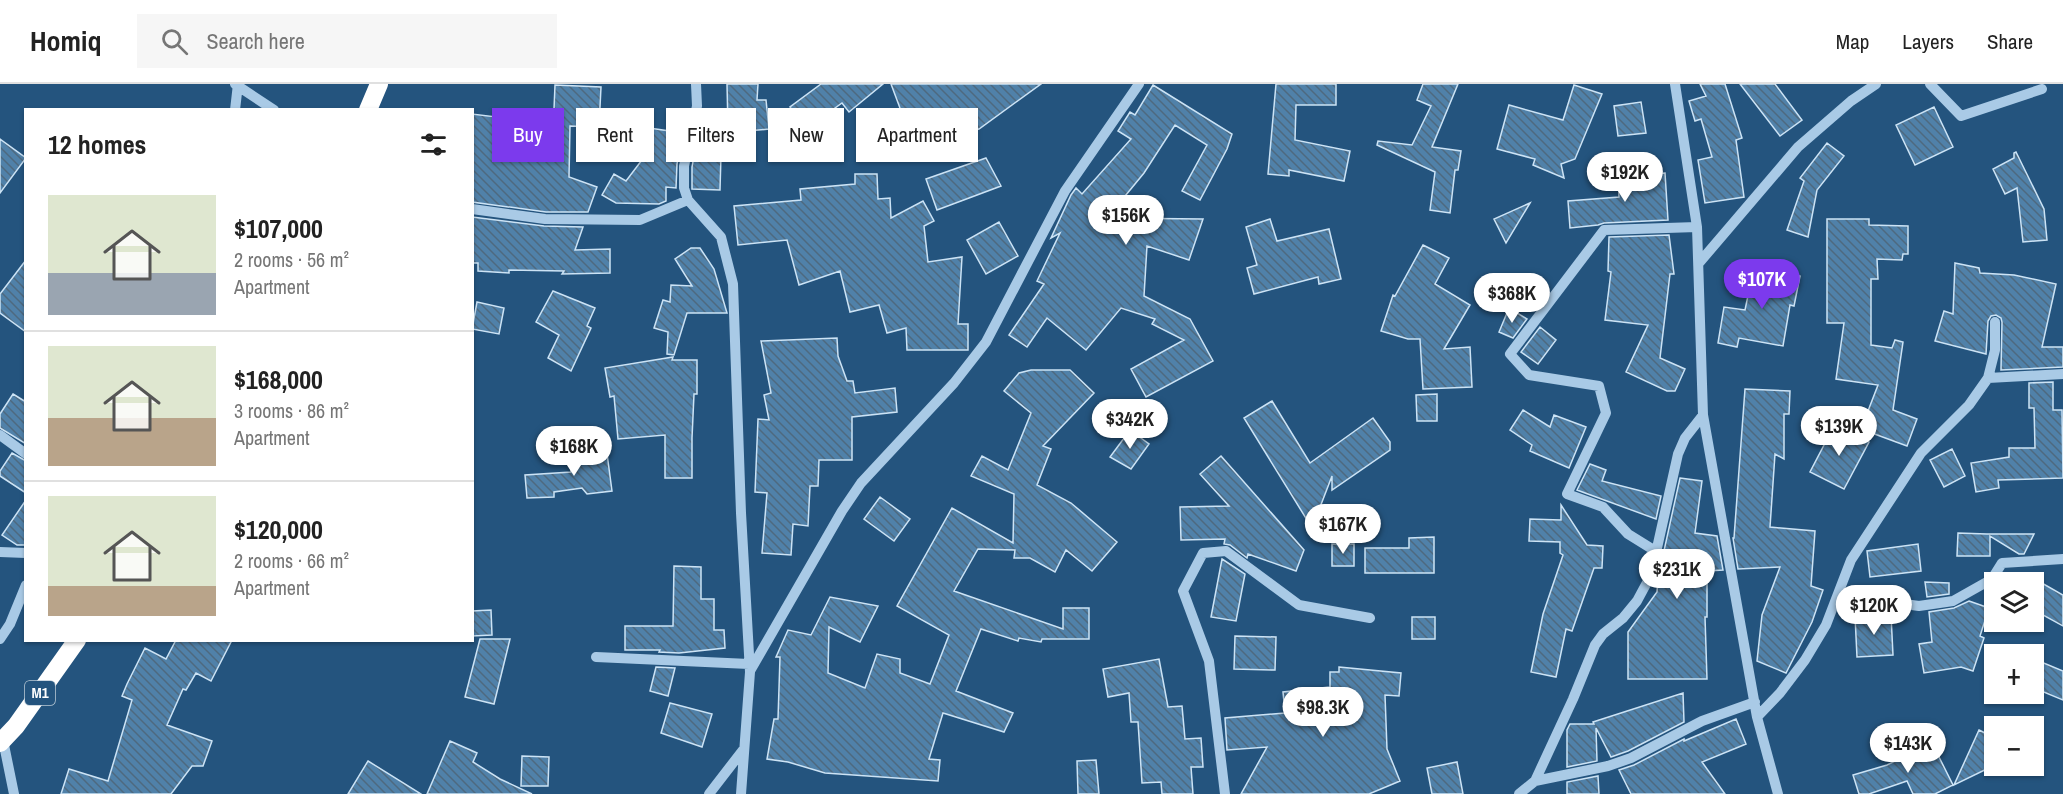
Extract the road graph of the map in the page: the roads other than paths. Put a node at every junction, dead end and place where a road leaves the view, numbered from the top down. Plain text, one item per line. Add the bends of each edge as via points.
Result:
1 (379, 84) edge
2 (696, 84) edge
3 (1139, 84) edge
4 (1675, 84) edge
5 (1876, 84) edge
6 (1930, 84) edge
7 (237, 85) edge
8 (2042, 89) dead end
9 (235, 108) edge
10 (271, 108) edge
11 (369, 108) edge
12 (688, 200) junction
13 (474, 209) edge
14 (1697, 227) junction
15 (1699, 263) junction
16 (1995, 322) dead end
17 (2063, 374) edge
18 (1988, 378) junction
19 (1702, 415) junction
20 (0, 435) edge
21 (24, 453) edge
22 (0, 552) edge
23 (1657, 552) junction
24 (24, 553) edge
25 (2063, 559) edge
26 (24, 590) edge
27 (1838, 595) junction
28 (1370, 618) dead end
29 (0, 639) edge
30 (76, 642) edge
31 (596, 657) dead end
32 (749, 668) junction
33 (1755, 702) junction
34 (1757, 717) junction
35 (2, 742) edge
36 (743, 750) junction
37 (1535, 781) junction
38 (14, 794) edge
39 (709, 794) edge
40 (741, 794) edge
41 (1225, 794) edge
42 (1520, 794) edge
43 (1778, 794) edge

1 - 11 highway
2 - 12 street via 697,106 684,166
3 - 32 street via 1065,191 986,342 954,383 861,483
4 - 14 street
5 - 15 street via 1851,100 1798,147
6 - 8 street via 1960,116
7 - 9 street
7 - 10 street
12 - 13 street via 640,220 545,219
12 - 32 street via 721,237 733,284
14 - 15 street
14 - 23 street via 1604,230 1510,354 1529,375 1599,386 1606,413 1567,494 1603,507 1628,534
15 - 19 street
16 - 18 street via 1995,350
17 - 18 street
18 - 27 street via 1969,405 1921,453 1851,560
19 - 23 street via 1678,454
19 - 33 street
20 - 21 street
22 - 24 street
23 - 37 street via 1651,575 1637,601 1595,645
25 - 27 street via 2002,563 1992,579 1953,601 1919,606
26 - 29 street
27 - 34 street via 1805,660
28 - 41 street via 1299,605 1226,551 1203,553 1183,591 1209,662
30 - 35 highway, M1
31 - 32 street
32 - 36 street
33 - 34 street
33 - 37 street via 1702,721 1631,758
34 - 43 street
35 - 38 street
36 - 39 street
36 - 40 street
37 - 42 street

